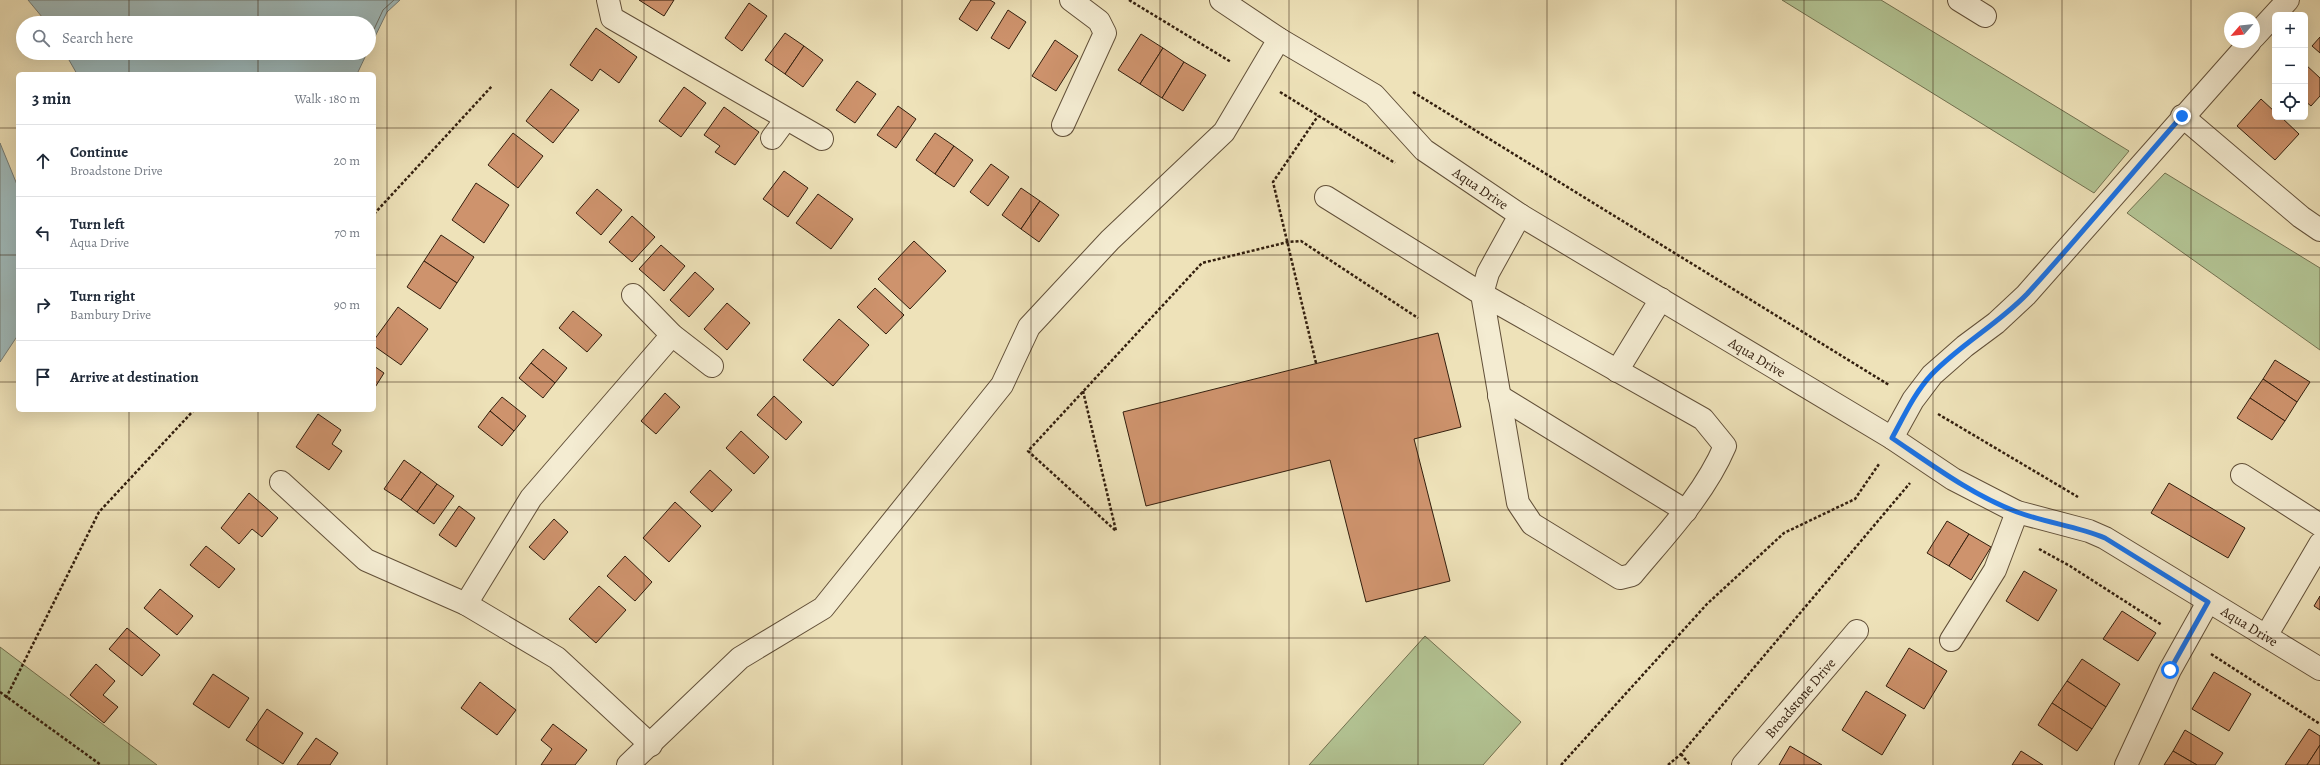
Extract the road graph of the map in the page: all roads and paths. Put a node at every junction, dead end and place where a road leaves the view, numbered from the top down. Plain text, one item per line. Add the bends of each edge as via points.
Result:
1 (608, 0) edge
2 (1071, 0) edge
3 (1221, 0) edge
4 (1959, 0) edge
5 (2288, 0) edge
6 (1985, 16) dead end
7 (2260, 30) edge
8 (1279, 39) junction
9 (2244, 48) edge
10 (492, 86) dead end
11 (1411, 92) dead end
12 (1318, 116) dead end
13 (2182, 116) junction
14 (786, 119) junction
15 (1063, 125) dead end
16 (772, 138) dead end
17 (822, 139) dead end
18 (1326, 197) dead end
19 (376, 212) edge
20 (1520, 215) junction
21 (2320, 230) edge
22 (1288, 242) junction
23 (1482, 294) junction
24 (634, 295) dead end
25 (1661, 299) junction
26 (1418, 318) dead end
27 (672, 335) junction
28 (1316, 364) dead end
29 (712, 366) dead end
30 (1617, 370) junction
31 (1083, 391) junction
32 (1499, 396) junction
33 (1913, 400) junction
34 (192, 412) edge
35 (1892, 438) junction
36 (2242, 474) dead end
37 (1914, 478) dead end
38 (281, 482) dead end
39 (2079, 497) dead end
40 (1686, 511) junction
41 (2016, 512) junction
42 (2320, 525) edge
43 (2320, 544) edge
44 (2208, 602) junction
45 (466, 604) junction
46 (1857, 631) dead end
47 (2266, 636) junction
48 (1951, 640) dead end
49 (2320, 669) edge
50 (0, 692) edge
51 (6, 698) junction
52 (651, 745) junction
53 (1681, 754) junction
54 (101, 765) edge
55 (628, 765) edge
56 (1561, 765) edge
57 (1668, 765) edge
58 (1690, 765) edge
59 (1743, 765) edge
60 (2126, 765) edge

1 - 14 street via 612,18
2 - 15 street via 1099,21 1105,33
3 - 8 street, Aqua Drive
4 - 6 street
5 - 7 street
8 - 20 street, Aqua Drive via 1374,96 1424,150
8 - 52 street via 1224,132 1110,240 1029,327 1002,385 823,608 740,658
9 - 13 street
10 - 19 path
11 - 33 path
12 - 22 path via 1273,182
13 - 21 street via 2301,217
13 - 33 street via 2026,294 1996,323 1932,375
14 - 16 street
14 - 17 street
18 - 23 street
20 - 23 street via 1488,274
20 - 25 street, Aqua Drive
22 - 26 path via 1301,241
22 - 28 path
22 - 31 path via 1202,263
23 - 30 street
23 - 32 street
24 - 27 street
25 - 30 street
25 - 35 street, Aqua Drive
27 - 29 street
27 - 45 street via 531,498
30 - 40 street via 1703,419 1724,446 1717,464
31 - 31 path via 1028,451 1116,531 1107,492
32 - 40 street
32 - 40 street via 1518,503 1532,524 1620,578 1632,574
33 - 35 street
33 - 39 path
34 - 51 path via 99,512
35 - 41 street, Aqua Drive via 1953,480
35 - 56 path via 1883,459 1855,499 1784,533 1707,604
36 - 42 street
37 - 53 path
38 - 45 street via 366,560
41 - 44 street, Aqua Drive via 2105,538
41 - 48 street via 1995,570
43 - 47 street
44 - 47 street, Aqua Drive
44 - 60 street via 2170,670
45 - 52 street via 557,658
46 - 59 street, Broadstone Drive
47 - 49 street, Aqua Drive
50 - 51 path
51 - 54 path
52 - 55 street
53 - 57 path
53 - 58 path

